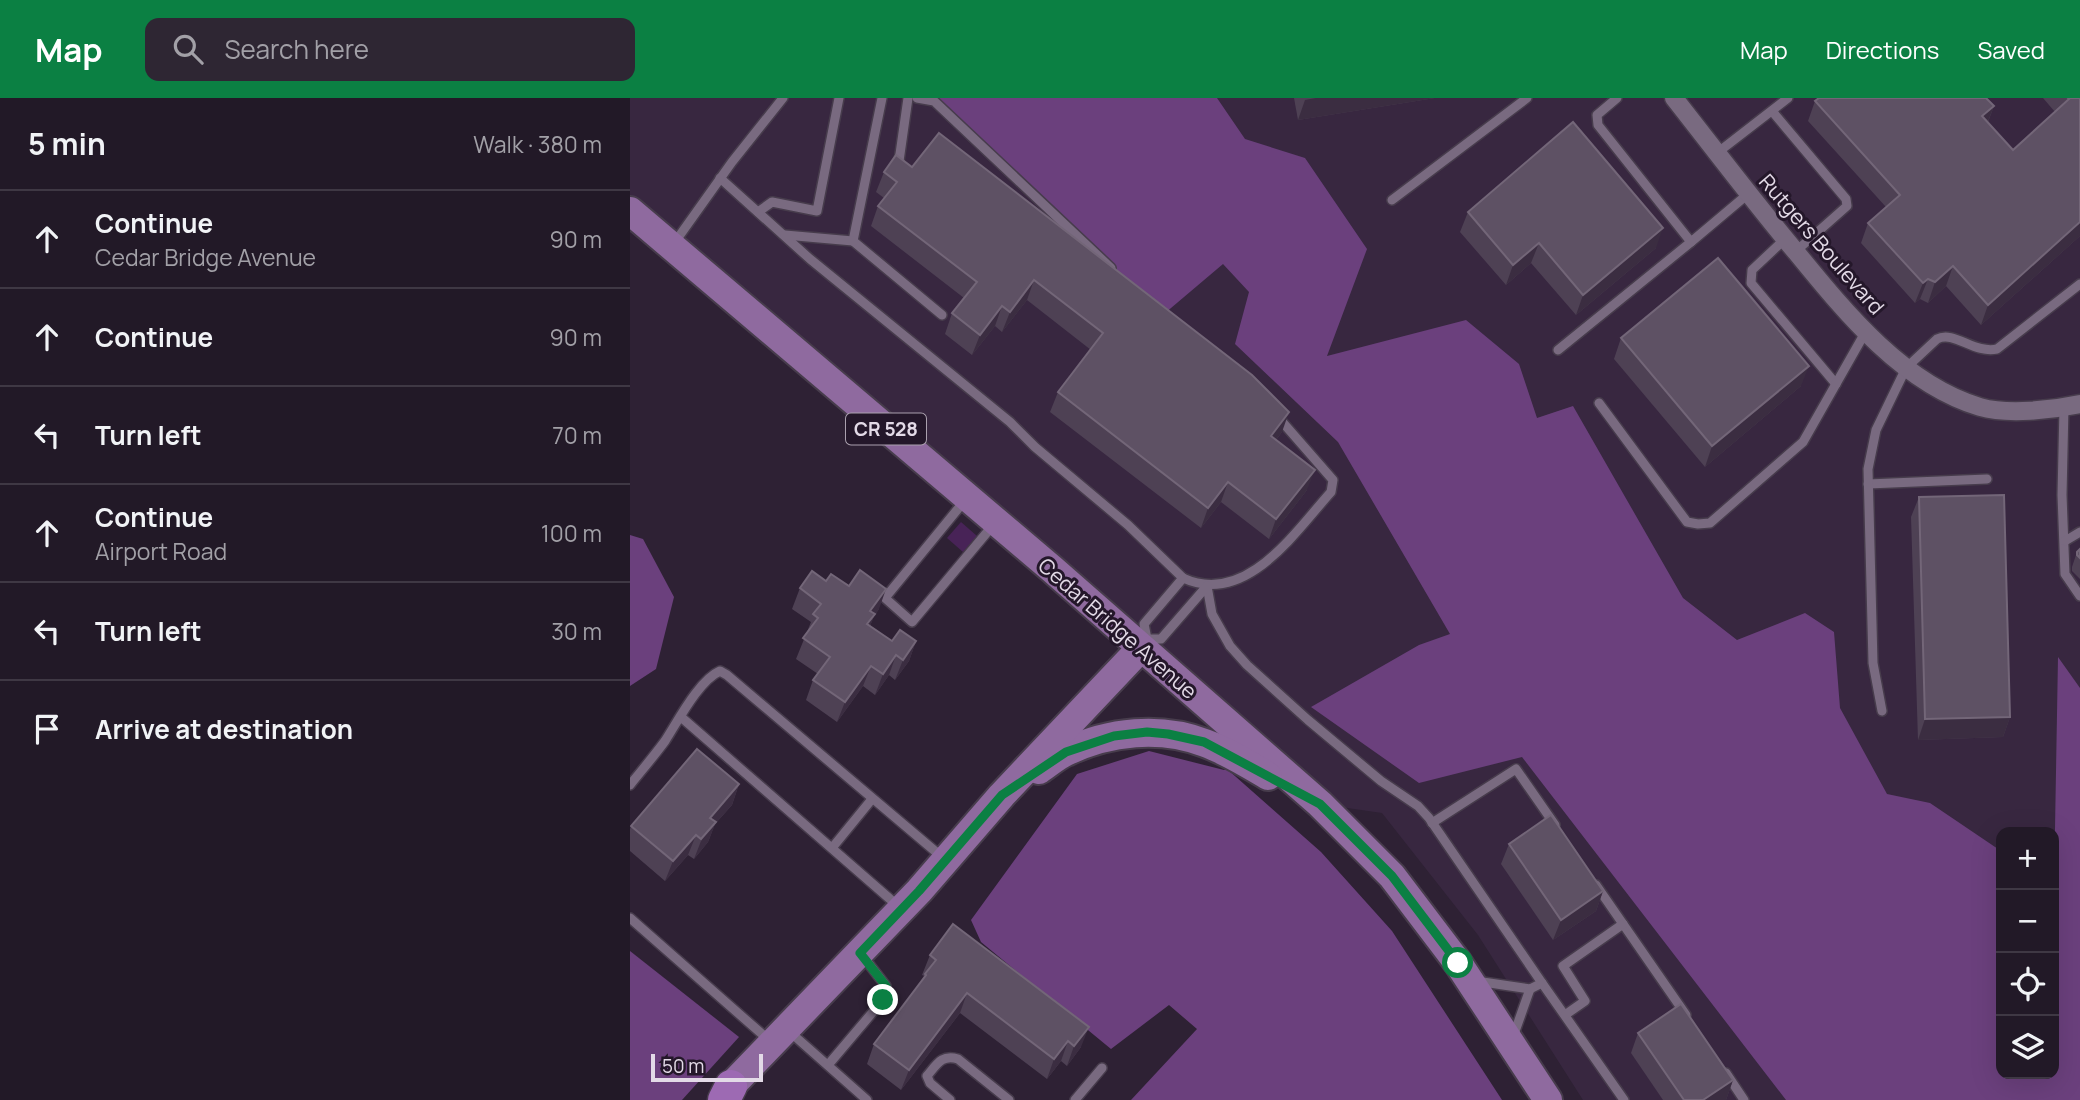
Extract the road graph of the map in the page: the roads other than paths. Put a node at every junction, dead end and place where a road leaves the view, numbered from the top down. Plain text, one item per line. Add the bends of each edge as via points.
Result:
1 (783, 98) edge
2 (839, 98) edge
3 (882, 98) edge
4 (908, 98) edge
5 (917, 98) edge
6 (1527, 98) edge
7 (1617, 98) edge
8 (1674, 98) edge
9 (1788, 98) edge
10 (1772, 110) junction
11 (1717, 153) junction
12 (898, 168) edge
13 (720, 178) junction
14 (1748, 194) junction
15 (1392, 200) dead end
16 (630, 211) edge
17 (758, 212) junction
18 (783, 235) junction
19 (853, 241) junction
20 (1691, 242) junction
21 (1790, 246) junction
22 (672, 247) junction
23 (1122, 276) edge
24 (2080, 284) edge
25 (942, 315) dead end
26 (1866, 331) junction
27 (1558, 351) dead end
28 (1906, 368) junction
29 (1836, 384) junction
30 (1599, 402) dead end
31 (1266, 406) edge
32 (2072, 406) edge
33 (1987, 479) dead end
34 (1868, 484) junction
35 (968, 498) junction
36 (996, 522) junction
37 (2080, 532) edge
38 (2065, 541) junction
39 (1183, 578) junction
40 (1207, 586) junction
41 (2080, 596) edge
42 (1144, 644) junction
43 (1882, 711) dead end
44 (681, 717) junction
45 (630, 785) edge
46 (1002, 795) junction
47 (872, 799) junction
48 (1320, 804) junction
49 (1432, 823) junction
50 (1563, 838) edge
51 (832, 848) junction
52 (946, 861) junction
53 (1593, 881) edge
54 (902, 909) junction
55 (630, 918) edge
56 (1623, 924) junction
57 (860, 953) junction
58 (1469, 981) junction
59 (1542, 983) junction
60 (1530, 989) junction
61 (1565, 1016) junction
62 (1693, 1025) edge
63 (779, 1036) junction
64 (1511, 1043) junction
65 (828, 1065) junction
66 (1102, 1068) dead end
67 (1722, 1068) edge
68 (727, 1093) edge
69 (867, 1100) edge
70 (950, 1100) edge
71 (1009, 1100) edge
72 (1075, 1100) edge
73 (1548, 1100) edge
74 (1624, 1100) edge
75 (1744, 1100) edge

1 - 13 lane
2 - 17 lane via 817,211 772,202
3 - 19 lane
4 - 12 lane
5 - 23 lane via 934,101
6 - 15 lane
7 - 20 lane via 1597,115 1598,125
8 - 11 street, Rutgers Boulevard
9 - 10 lane
10 - 11 lane
10 - 21 lane via 1846,199 1847,206
11 - 14 street, Rutgers Boulevard
13 - 17 lane
13 - 22 lane
14 - 20 lane
14 - 21 street, Rutgers Boulevard
16 - 22 main road, Cedar Bridge Avenue / CR 528
17 - 18 lane
18 - 19 lane
18 - 39 lane via 1010,422
19 - 25 lane
20 - 27 lane
21 - 26 street, Rutgers Boulevard
21 - 29 lane via 1752,270 1751,283
22 - 35 main road, Cedar Bridge Avenue / CR 528
24 - 28 lane via 1997,349 1982,350 1943,336
26 - 28 street, Rutgers Boulevard
26 - 29 lane
28 - 32 street, Rutgers Boulevard via 1981,407 2050,410
28 - 34 lane via 1876,430
29 - 30 lane via 1803,442 1710,523 1698,524 1687,522
31 - 40 lane via 1333,480 1331,492 1257,570
32 - 38 lane via 2062,495
33 - 34 lane
34 - 43 lane via 1873,663
35 - 36 main road, Cedar Bridge Avenue / CR 528
35 - 36 lane via 885,598 912,622
36 - 42 main road, Cedar Bridge Avenue / CR 528
37 - 38 lane
38 - 41 lane via 2065,574
39 - 40 lane
39 - 42 lane via 1144,624
40 - 42 lane via 1161,639
40 - 49 lane via 1212,614 1247,665 1381,781 1418,806
42 - 46 main road
42 - 48 main road, Cedar Bridge Avenue / CR 528
44 - 45 lane
44 - 47 lane via 720,671
44 - 51 lane
46 - 48 main road via 1066,752 1114,736 1147,732 1204,742
46 - 52 main road
47 - 51 lane
47 - 52 lane
48 - 58 main road, Cedar Bridge Avenue / CR 528 via 1392,876
49 - 50 lane via 1516,769
49 - 59 lane
51 - 54 lane
52 - 54 main road
53 - 56 lane
54 - 57 main road
55 - 63 lane
56 - 61 lane via 1563,965 1585,1001
56 - 62 lane
57 - 63 main road
57 - 65 lane via 886,991
58 - 60 lane
58 - 64 main road, Cedar Bridge Avenue / CR 528
59 - 60 lane
59 - 61 lane
60 - 64 lane
61 - 74 lane
63 - 65 lane
63 - 68 main road
64 - 73 main road, Cedar Bridge Avenue / CR 528
65 - 69 lane
66 - 72 lane
67 - 75 lane
70 - 71 lane via 927,1076 940,1060 949,1057 958,1059

